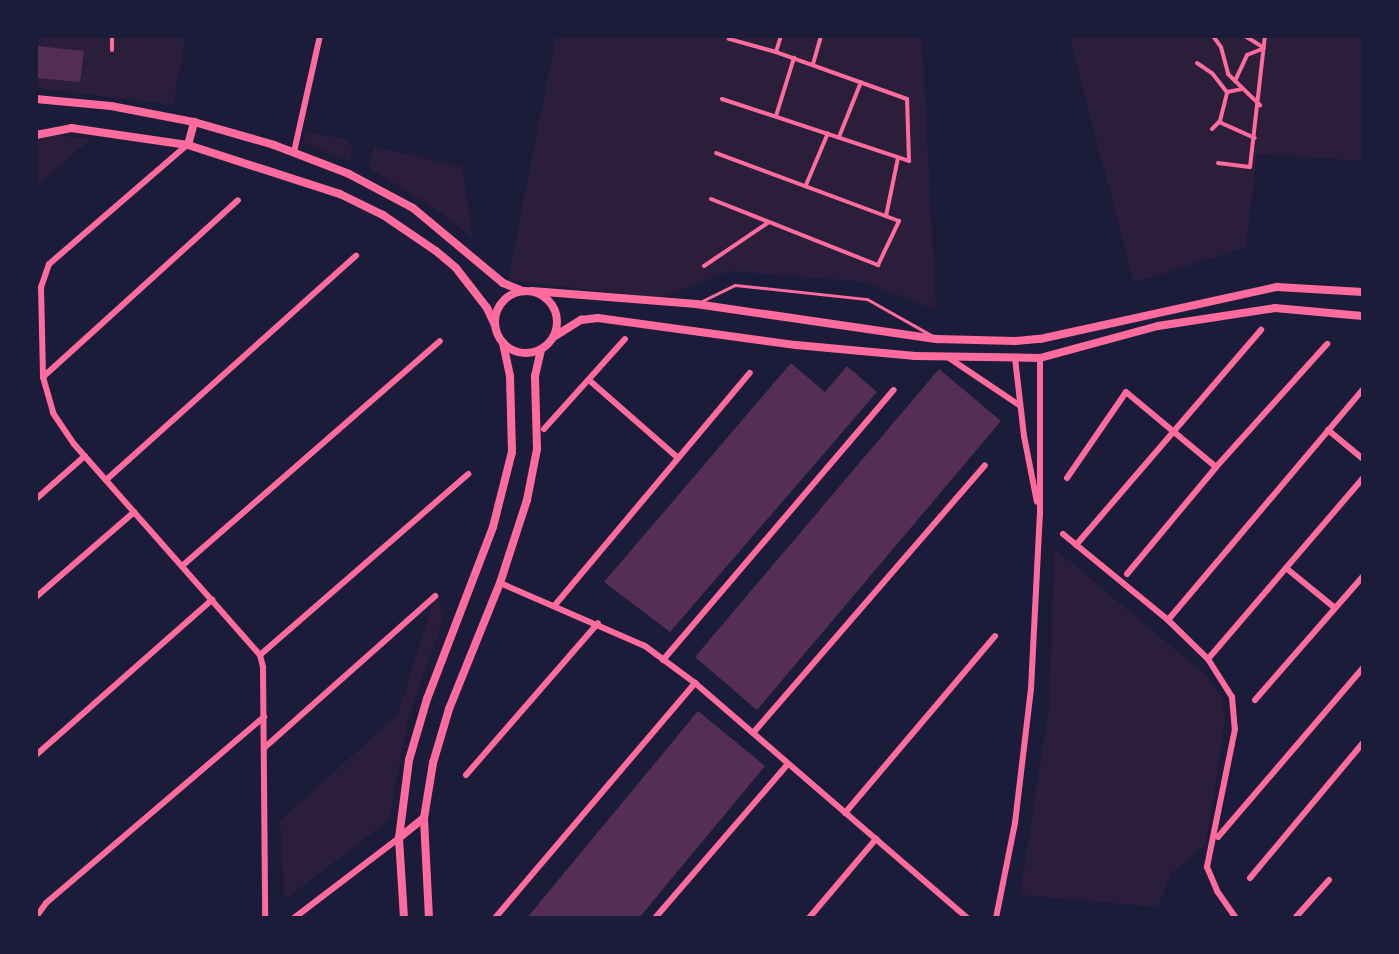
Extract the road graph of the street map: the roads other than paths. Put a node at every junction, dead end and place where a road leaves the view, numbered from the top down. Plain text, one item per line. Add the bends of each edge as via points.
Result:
1 (112, 36) edge
2 (320, 36) edge
3 (781, 36) edge
4 (821, 36) edge
5 (1213, 36) edge
6 (1245, 36) edge
7 (1265, 36) edge
8 (729, 39) dead end
9 (1264, 48) junction
10 (112, 50) dead end
11 (776, 52) junction
12 (794, 58) junction
13 (1197, 63) dead end
14 (813, 65) junction
15 (1235, 81) junction
16 (861, 82) junction
17 (1244, 90) junction
18 (1227, 92) junction
19 (36, 99) edge
20 (722, 99) dead end
21 (1260, 105) junction
22 (776, 116) junction
23 (194, 122) junction
24 (1219, 122) junction
25 (36, 128) edge
26 (71, 128) junction
27 (1212, 129) dead end
28 (828, 133) junction
29 (36, 135) edge
30 (839, 137) junction
31 (1255, 138) junction
32 (188, 145) junction
33 (294, 152) junction
34 (716, 153) dead end
35 (898, 158) junction
36 (1218, 163) dead end
37 (806, 185) junction
38 (711, 199) dead end
39 (238, 200) dead end
40 (886, 216) junction
41 (769, 222) junction
42 (356, 256) dead end
43 (704, 266) dead end
44 (527, 291) junction
45 (1363, 292) edge
46 (696, 304) junction
47 (1363, 316) edge
48 (495, 325) junction
49 (1261, 330) dead end
50 (555, 336) junction
51 (625, 339) dead end
52 (937, 339) junction
53 (1040, 339) junction
54 (440, 341) dead end
55 (1015, 341) junction
56 (503, 343) junction
57 (1327, 344) dead end
58 (541, 351) junction
59 (949, 358) junction
60 (1015, 358) junction
61 (1040, 358) junction
62 (750, 373) dead end
63 (43, 377) junction
64 (589, 380) junction
65 (1363, 389) edge
66 (894, 390) dead end
67 (1019, 405) junction
68 (544, 429) dead end
69 (1328, 430) junction
70 (1175, 431) junction
71 (85, 456) junction
72 (678, 458) junction
73 (1363, 459) edge
74 (985, 465) dead end
75 (1216, 467) junction
76 (468, 474) dead end
77 (1067, 478) dead end
78 (1363, 478) edge
79 (106, 480) junction
80 (36, 499) edge
81 (134, 512) junction
82 (1040, 514) junction
83 (1063, 534) dead end
84 (1076, 545) junction
85 (182, 566) junction
86 (1286, 568) junction
87 (1127, 574) dead end
88 (1363, 576) edge
89 (500, 583) junction
90 (435, 596) dead end
91 (36, 597) edge
92 (212, 600) junction
93 (555, 605) junction
94 (1335, 608) junction
95 (1168, 620) junction
96 (598, 623) junction
97 (995, 636) dead end
98 (260, 655) junction
99 (1208, 659) junction
100 (663, 660) junction
101 (1363, 668) edge
102 (695, 683) junction
103 (1255, 700) dead end
104 (264, 717) junction
105 (753, 733) junction
106 (1363, 743) edge
107 (264, 748) junction
108 (36, 755) edge
109 (788, 764) junction
110 (466, 775) dead end
111 (845, 813) junction
112 (424, 818) junction
113 (399, 838) junction
114 (876, 839) junction
115 (1215, 840) junction
116 (1250, 878) dead end
117 (1329, 880) dead end
118 (36, 917) edge
119 (265, 918) edge
120 (294, 918) edge
121 (404, 918) edge
122 (429, 918) edge
123 (495, 918) edge
124 (655, 918) edge
125 (809, 918) edge
126 (967, 918) edge
127 (996, 918) edge
128 (1236, 918) edge
129 (1295, 918) edge

1 - 10 street
2 - 33 street
3 - 11 street
4 - 14 street
5 - 15 street
6 - 9 street
7 - 9 street
8 - 11 street
9 - 15 street via 1247,55
9 - 21 street
11 - 12 street
12 - 14 street
12 - 22 street
13 - 18 street
14 - 16 street
15 - 17 street
16 - 30 street
16 - 35 street via 907,99 909,161
17 - 18 street
17 - 21 street
18 - 24 street
19 - 23 main road
20 - 22 street
21 - 31 street
22 - 28 street
23 - 32 main road
23 - 33 main road
24 - 27 street
24 - 31 street
25 - 26 main road
26 - 29 main road
26 - 32 main road
28 - 30 street
28 - 37 street
30 - 35 street
31 - 36 street via 1250,167
32 - 48 main road via 283,173 383,215 456,268
32 - 63 street via 49,264 41,287
33 - 44 main road via 413,208 503,283
34 - 37 street
35 - 40 street
37 - 40 street
38 - 41 street
39 - 63 street
40 - 41 street via 899,221 878,265
41 - 43 street
42 - 79 street
44 - 46 main road
44 - 48 main road via 500,306
44 - 50 main road via 554,307
45 - 53 main road via 1277,287
46 - 52 main road
46 - 52 lane via 735,285 867,299
47 - 61 main road via 1275,308 1158,326
48 - 56 main road
49 - 70 street
50 - 58 main road
50 - 59 main road via 581,320 598,318 796,345
51 - 64 street
52 - 55 main road
53 - 55 main road
53 - 61 main road
54 - 85 street
55 - 60 main road
56 - 58 main road via 520,353
56 - 113 main road via 513,414 509,466 493,527 427,699 409,760
57 - 75 street
58 - 89 main road via 535,376 537,449
59 - 60 main road
59 - 67 street
60 - 61 main road
60 - 67 street
61 - 82 street
62 - 72 street
63 - 71 street via 53,413
64 - 68 street
64 - 72 street
65 - 69 street
66 - 100 street
67 - 82 street
69 - 73 street
69 - 95 street
70 - 75 street
70 - 77 street via 1126,392
70 - 84 street
71 - 79 street
71 - 80 street
72 - 93 street
74 - 105 street
75 - 87 street
76 - 98 street
78 - 86 street
79 - 81 street
81 - 85 street
81 - 91 street
82 - 127 street via 1031,689 1015,823
83 - 84 street
84 - 95 street
85 - 92 street
86 - 94 street
86 - 99 street
88 - 94 street
89 - 93 street
89 - 112 main road via 449,709
90 - 107 street
92 - 98 street
92 - 108 street
93 - 96 street
94 - 103 street
95 - 99 street
96 - 100 street
96 - 110 street
97 - 111 street
98 - 104 street
99 - 115 street via 1236,712
100 - 102 street
101 - 115 street
102 - 105 street
102 - 123 street
104 - 107 street
104 - 118 street
105 - 109 street
106 - 116 street
107 - 119 street
109 - 111 street
109 - 124 street
111 - 114 street
112 - 113 main road
112 - 122 main road
113 - 120 street
113 - 121 main road
114 - 125 street
114 - 126 street
115 - 128 street via 1207,867 1210,880
117 - 129 street

